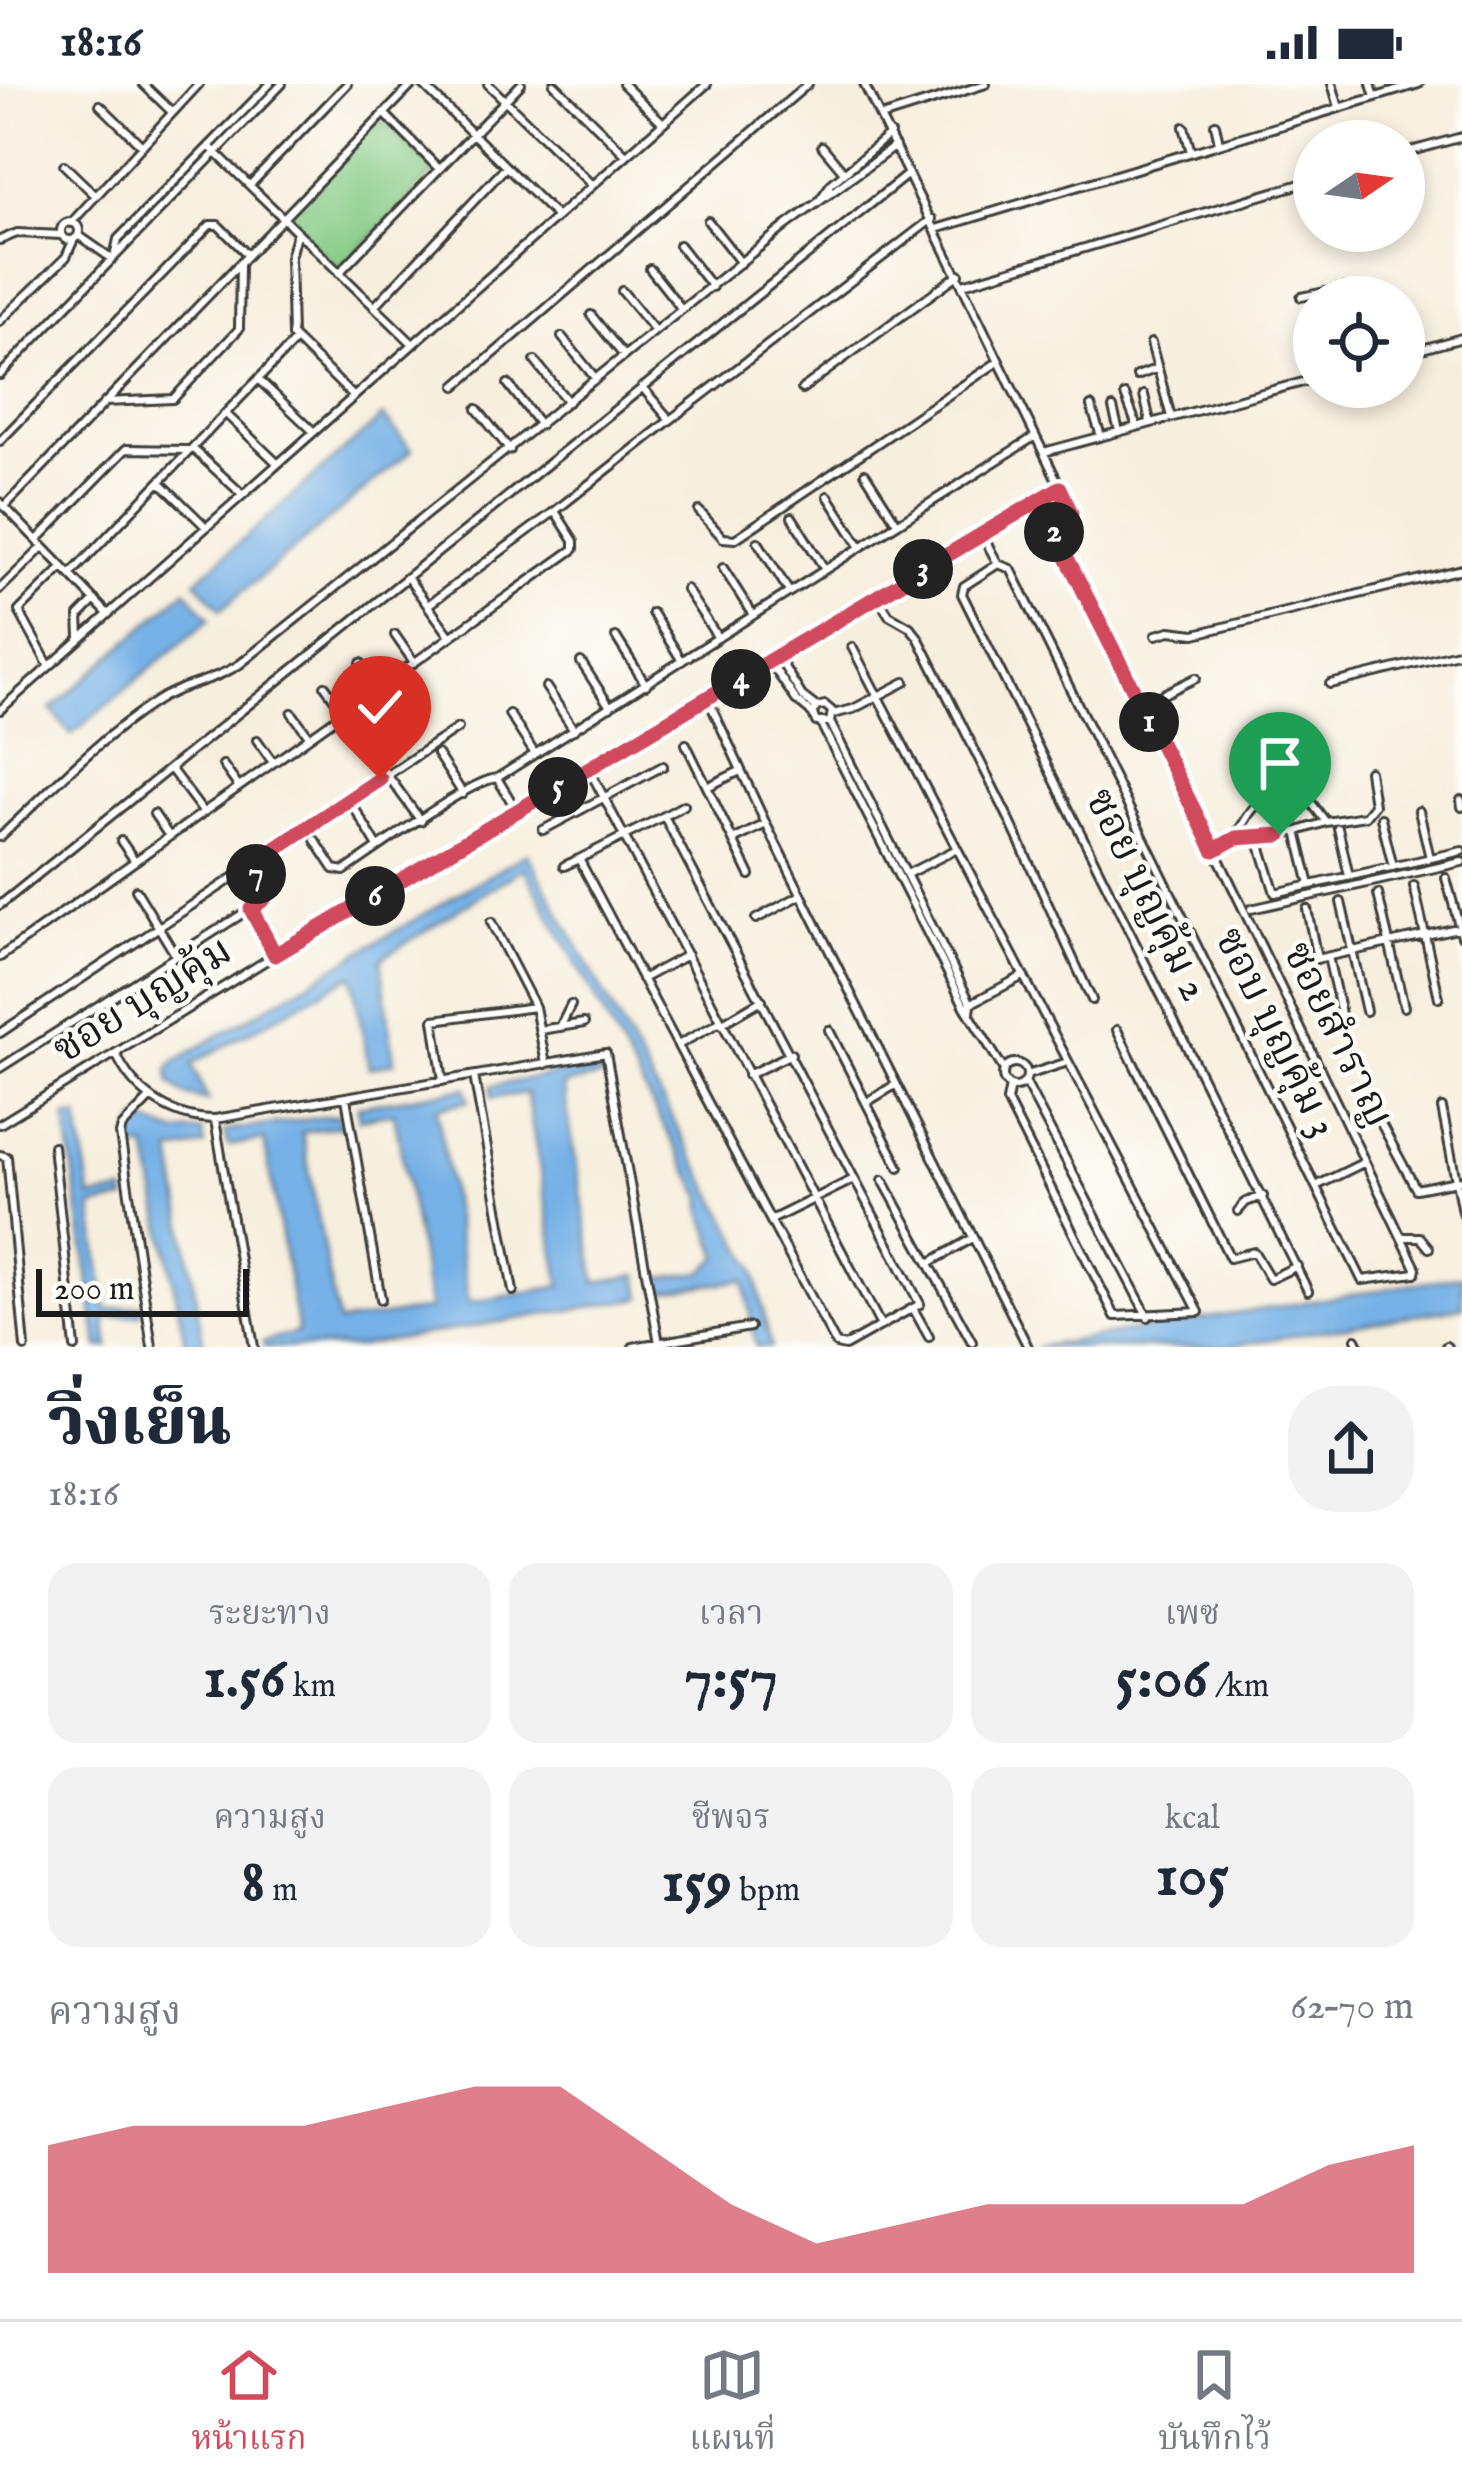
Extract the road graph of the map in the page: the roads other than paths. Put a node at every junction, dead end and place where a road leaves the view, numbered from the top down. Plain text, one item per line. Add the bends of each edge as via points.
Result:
1 (143, 84) edge
2 (199, 84) edge
3 (270, 84) edge
4 (283, 84) edge
5 (347, 84) edge
6 (417, 84) edge
7 (488, 84) edge
8 (521, 84) edge
9 (554, 84) edge
10 (623, 84) edge
11 (688, 84) edge
12 (707, 84) edge
13 (808, 84) edge
14 (864, 84) edge
15 (986, 84) edge
16 (1332, 84) edge
17 (1371, 84) edge
18 (1419, 84) edge
19 (1393, 88) edge
20 (698, 93) junction
21 (1375, 97) junction
22 (505, 101) junction
23 (100, 105) dead end
24 (1339, 107) junction
25 (172, 112) junction
26 (384, 113) junction
27 (881, 117) junction
28 (663, 123) junction
29 (1215, 124) dead end
30 (1184, 127) dead end
31 (472, 134) junction
32 (890, 134) junction
33 (1462, 137) edge
34 (1219, 143) junction
35 (141, 145) junction
36 (823, 146) dead end
37 (895, 146) junction
38 (1425, 147) edge
39 (212, 150) junction
40 (1191, 152) junction
41 (626, 155) junction
42 (64, 165) dead end
43 (506, 167) junction
44 (439, 169) junction
45 (908, 174) junction
46 (847, 177) junction
47 (592, 185) junction
48 (1293, 185) edge
49 (249, 186) junction
50 (95, 195) junction
51 (556, 216) junction
52 (284, 219) junction
53 (932, 219) junction
54 (708, 221) dead end
55 (71, 223) junction
56 (936, 229) junction
57 (296, 231) junction
58 (62, 235) junction
59 (76, 237) junction
60 (0, 240) edge
61 (679, 245) dead end
62 (248, 254) junction
63 (113, 256) junction
64 (240, 263) junction
65 (741, 263) junction
66 (650, 269) dead end
67 (338, 273) junction
68 (959, 274) junction
69 (964, 284) junction
70 (712, 286) junction
71 (622, 291) dead end
72 (374, 307) junction
73 (682, 310) junction
74 (591, 315) dead end
75 (0, 321) edge
76 (655, 331) junction
77 (562, 337) dead end
78 (1462, 338) edge
79 (294, 342) junction
80 (1151, 343) dead end
81 (413, 344) junction
82 (1425, 348) edge
83 (624, 356) junction
84 (535, 361) dead end
85 (1000, 361) junction
86 (1158, 368) junction
87 (0, 374) edge
88 (1137, 376) dead end
89 (596, 379) junction
90 (259, 380) junction
91 (508, 385) dead end
92 (1293, 385) edge
93 (456, 386) dead end
94 (642, 387) junction
95 (802, 389) dead end
96 (1125, 395) dead end
97 (1144, 395) dead end
98 (352, 396) junction
99 (105, 402) junction
100 (568, 402) junction
101 (1091, 406) dead end
102 (1113, 408) dead end
103 (477, 409) dead end
104 (226, 414) junction
105 (1171, 417) junction
106 (670, 420) junction
107 (1150, 422) junction
108 (540, 425) junction
109 (1137, 426) junction
110 (1119, 431) junction
111 (314, 432) junction
112 (1036, 436) junction
113 (1101, 436) junction
114 (0, 441) edge
115 (191, 449) junction
116 (510, 450) junction
117 (1043, 452) junction
118 (277, 463) junction
119 (865, 473) dead end
120 (160, 482) junction
121 (1060, 488) junction
122 (243, 494) junction
123 (828, 496) dead end
124 (2, 505) edge
125 (555, 511) junction
126 (699, 511) dead end
127 (792, 517) dead end
128 (897, 523) junction
129 (206, 527) junction
130 (982, 536) junction
131 (758, 542) dead end
132 (40, 544) junction
133 (860, 545) junction
134 (998, 564) junction
135 (63, 567) junction
136 (722, 568) dead end
137 (824, 568) junction
138 (1462, 569) edge
139 (70, 574) junction
140 (407, 577) junction
141 (0, 589) edge
142 (686, 589) dead end
143 (789, 591) junction
144 (877, 596) junction
145 (94, 600) junction
146 (428, 605) junction
147 (652, 613) dead end
148 (108, 614) junction
149 (753, 615) junction
150 (1156, 634) dead end
151 (394, 635) dead end
152 (450, 636) junction
153 (616, 637) dead end
154 (80, 638) junction
155 (718, 638) junction
156 (852, 646) dead end
157 (1462, 652) edge
158 (774, 659) junction
159 (361, 662) dead end
160 (414, 662) junction
161 (581, 662) dead end
162 (682, 662) junction
163 (49, 666) junction
164 (1196, 679) dead end
165 (905, 682) dead end
166 (1330, 684) dead end
167 (646, 685) junction
168 (325, 686) dead end
169 (378, 687) junction
170 (547, 687) dead end
171 (878, 697) junction
172 (708, 699) junction
173 (1141, 705) junction
174 (610, 707) junction
175 (0, 710) edge
176 (814, 710) junction
177 (344, 712) junction
178 (292, 713) dead end
179 (509, 714) dead end
180 (828, 720) junction
181 (458, 728) dead end
182 (574, 730) junction
183 (309, 736) junction
184 (257, 740) dead end
185 (686, 744) dead end
186 (437, 754) dead end
187 (535, 754) junction
188 (273, 762) junction
189 (223, 764) dead end
190 (663, 766) dead end
191 (170, 768) junction
192 (590, 769) junction
193 (1369, 770) dead end
194 (740, 771) junction
195 (493, 778) junction
196 (392, 780) dead end
197 (238, 787) junction
198 (707, 787) junction
199 (463, 794) junction
200 (605, 796) junction
201 (684, 805) dead end
202 (355, 809) dead end
203 (517, 811) junction
204 (1419, 811) dead end
205 (203, 812) junction
206 (154, 814) dead end
207 (664, 815) junction
208 (1381, 818) dead end
209 (421, 821) junction
210 (1326, 822) junction
211 (766, 824) junction
212 (1338, 828) dead end
213 (544, 830) dead end
214 (624, 835) junction
215 (169, 836) junction
216 (1298, 836) dead end
217 (0, 837) edge
218 (1236, 838) junction
219 (315, 840) dead end
220 (733, 840) junction
221 (121, 841) dead end
222 (1260, 845) dead end
223 (379, 848) junction
224 (957, 849) junction
225 (1214, 850) junction
226 (1462, 851) edge
227 (1430, 858) junction
228 (579, 859) junction
229 (134, 861) junction
230 (1462, 862) edge
231 (250, 866) junction
232 (564, 866) dead end
233 (1393, 867) junction
234 (906, 874) junction
235 (750, 875) dead end
236 (1349, 876) junction
237 (1446, 878) dead end
238 (1310, 885) junction
239 (1414, 886) dead end
240 (136, 890) dead end
241 (1378, 894) dead end
242 (801, 895) junction
243 (1341, 902) dead end
244 (0, 905) edge
245 (251, 909) junction
246 (1250, 909) dead end
247 (1306, 909) dead end
248 (756, 919) dead end
249 (491, 922) dead end
250 (157, 927) junction
251 (1461, 930) edge
252 (1425, 935) junction
253 (1388, 944) junction
254 (1352, 952) junction
255 (275, 955) junction
256 (686, 955) junction
257 (176, 956) junction
258 (0, 957) edge
259 (1328, 957) junction
260 (1023, 976) junction
261 (642, 979) junction
262 (1439, 998) dead end
263 (762, 1000) junction
264 (1092, 1000) dead end
265 (571, 1005) dead end
266 (536, 1006) junction
267 (1404, 1007) dead end
268 (969, 1008) junction
269 (1366, 1011) dead end
270 (1341, 1013) dead end
271 (584, 1023) dead end
272 (720, 1023) junction
273 (560, 1027) junction
274 (540, 1030) junction
275 (830, 1030) dead end
276 (1117, 1030) dead end
277 (0, 1033) edge
278 (678, 1045) junction
279 (116, 1053) junction
280 (790, 1054) junction
281 (1068, 1062) junction
282 (546, 1064) junction
283 (0, 1068) edge
284 (1004, 1070) junction
285 (748, 1075) junction
286 (474, 1076) junction
287 (1026, 1078) junction
288 (443, 1081) junction
289 (896, 1084) junction
290 (1010, 1086) junction
291 (150, 1098) junction
292 (346, 1098) junction
293 (867, 1102) junction
294 (1442, 1108) dead end
295 (1378, 1118) dead end
296 (215, 1120) junction
297 (0, 1124) edge
298 (53, 1146) dead end
299 (0, 1154) edge
300 (1365, 1162) junction
301 (899, 1167) dead end
302 (855, 1178) junction
303 (883, 1180) dead end
304 (1459, 1181) edge
305 (1316, 1186) junction
306 (1263, 1196) junction
307 (814, 1200) junction
308 (1238, 1211) dead end
309 (1462, 1212) edge
310 (772, 1220) junction
311 (1402, 1237) junction
312 (973, 1238) junction
313 (1429, 1248) dead end
314 (929, 1263) junction
315 (1298, 1266) junction
316 (513, 1291) dead end
317 (1308, 1291) dead end
318 (381, 1299) dead end
319 (914, 1310) junction
320 (1148, 1317) junction
321 (881, 1326) junction
322 (750, 1327) dead end
323 (929, 1336) dead end
324 (659, 1342) junction
325 (972, 1342) dead end
326 (25, 1347) edge
327 (75, 1347) edge
328 (152, 1347) edge
329 (254, 1347) edge
330 (633, 1347) edge
331 (1028, 1347) edge

1 - 25 street
2 - 25 street
3 - 39 street
4 - 39 street
5 - 49 street
6 - 26 street
6 - 31 street
7 - 22 street
8 - 22 street
9 - 41 street
10 - 28 street
11 - 20 street
12 - 20 street
13 - 93 street
14 - 27 street
15 - 27 street
16 - 24 street
17 - 21 street
18 - 19 street
19 - 21 street
20 - 28 street
21 - 24 street
22 - 31 street
22 - 47 street
23 - 35 street
24 - 34 street
25 - 35 street
26 - 44 street
26 - 52 street
27 - 32 street
28 - 41 street
29 - 34 street
30 - 40 street
31 - 43 street
31 - 44 street
32 - 37 street
32 - 46 street
33 - 38 street
34 - 40 street
35 - 50 street
36 - 46 street
37 - 45 street
37 - 46 street
39 - 49 street
39 - 63 street via 118,239
40 - 56 street
41 - 47 street
42 - 50 street
43 - 51 street
43 - 72 street
44 - 67 street
45 - 53 street
45 - 94 street
46 - 65 street
47 - 51 street
48 - 69 street
49 - 52 street
50 - 55 street
51 - 81 street
52 - 57 street
52 - 62 street
53 - 56 street
53 - 106 street
54 - 65 street
55 - 58 street
55 - 59 street
56 - 68 street
57 - 67 street
57 - 79 street
58 - 59 street
58 - 60 street via 16,232
59 - 63 street
59 - 75 street
61 - 70 street
62 - 64 street
62 - 114 street via 210,225
63 - 87 street
64 - 99 street
64 - 99 street via 241,322 233,338 173,399
65 - 70 street
66 - 73 street
67 - 72 street
68 - 69 street
68 - 95 street
69 - 85 street
70 - 73 street
71 - 76 street
72 - 81 street
73 - 76 street
74 - 83 street
76 - 83 street
77 - 89 street
78 - 82 street
79 - 90 street
79 - 98 street
80 - 86 street
81 - 98 street
83 - 89 street
84 - 100 street
85 - 112 street
85 - 126 street via 735,539 726,541
86 - 88 street
86 - 105 street
89 - 100 street
90 - 104 street
90 - 111 street
91 - 108 street
92 - 105 street
94 - 106 street
94 - 140 street
96 - 109 street
97 - 107 street
98 - 111 street
99 - 124 street
100 - 108 street
101 - 113 street
102 - 110 street
103 - 116 street
104 - 115 street
104 - 118 street
105 - 107 street
106 - 125 street
107 - 109 street
108 - 116 street
109 - 110 street
110 - 113 street
111 - 118 street
112 - 117 street
112 - 128 street
113 - 117 street
115 - 120 street
115 - 122 street
115 - 132 street via 126,449
116 - 217 street via 226,674 168,694 137,715
117 - 121 street
118 - 122 street
119 - 128 street
120 - 129 street
120 - 139 street
121 - 130 street, ซอย บุญคุ้ม
121 - 173 street, ซอยสำราญ via 1071,513 1055,534
122 - 129 street
123 - 133 street
124 - 132 street
125 - 146 street
125 - 152 street via 574,549
127 - 137 street
128 - 133 street
129 - 148 street
130 - 134 street, ซอบ บุญคุ้ม 3
130 - 144 street, ซอย บุญคุ้ม
131 - 143 street
132 - 135 street
132 - 141 street
133 - 137 street
134 - 305 street, ซอบ บุญคุ้ม 3 via 1011,569
134 - 306 street, ซอย บุญคุ้ม 2 via 962,594
135 - 139 street
135 - 163 street via 19,611
136 - 149 street
137 - 143 street
138 - 150 street via 1195,634
139 - 145 street
140 - 146 street
140 - 191 street
142 - 155 street
143 - 149 street
144 - 158 street, ซอย บุญคุ้ม
144 - 264 street via 918,637
145 - 148 street
145 - 154 street via 79,616
146 - 152 street
147 - 162 street
148 - 154 street
149 - 155 street
151 - 160 street
152 - 160 street
153 - 167 street
154 - 163 street
155 - 162 street
156 - 171 street
157 - 166 street
158 - 172 street, ซอย บุญคุ้ม
158 - 176 street
159 - 169 street
160 - 169 street
161 - 174 street
162 - 167 street
163 - 175 street
164 - 173 street
165 - 171 street
167 - 174 street
168 - 177 street
169 - 177 street
170 - 182 street
171 - 180 street
171 - 224 street
172 - 192 street, ซอย บุญคุ้ม
172 - 194 street
173 - 225 street, ซอยสำราญ
174 - 182 street
176 - 180 street
176 - 180 street via 828,706
177 - 183 street
178 - 183 street
179 - 187 street
180 - 234 street
180 - 268 street
181 - 231 street
182 - 187 street
183 - 188 street
184 - 188 street
185 - 198 street
186 - 199 street
187 - 195 street
188 - 197 street
189 - 197 street
190 - 200 street
191 - 205 street
191 - 244 street
192 - 200 street
192 - 203 street, ซอย บุญคุ้ม
193 - 210 street via 1370,813
194 - 198 street
194 - 211 street
195 - 199 street
195 - 203 street
196 - 209 street
197 - 205 street
198 - 220 street
199 - 209 street
200 - 213 street
200 - 214 street
201 - 207 street
202 - 223 street
203 - 255 street, ซอย บุญคุ้ม
204 - 227 street
205 - 215 street
206 - 215 street
207 - 214 street
207 - 263 street
208 - 233 street
209 - 223 street
210 - 218 street
210 - 218 street via 1307,797 1275,797 1252,807
211 - 220 street
211 - 242 street
212 - 236 street
214 - 228 street
214 - 256 street
215 - 229 street
216 - 238 street
218 - 225 street
219 - 223 street via 344,871
220 - 235 street
221 - 229 street
222 - 238 street via 1272,892
224 - 234 street
224 - 260 street
225 - 300 street, ซอยสำราญ
226 - 227 street
227 - 233 street
228 - 232 street
228 - 261 street
229 - 258 street
230 - 246 street
231 - 245 street via 266,890
231 - 250 street
233 - 236 street
234 - 268 street
236 - 238 street
237 - 251 street
239 - 252 street
240 - 250 street
241 - 253 street
242 - 248 street
242 - 289 street
243 - 254 street
245 - 255 street
245 - 257 street
247 - 259 street via 1312,960
249 - 266 street
250 - 257 street
250 - 277 street
251 - 252 street
252 - 253 street
252 - 262 street
253 - 254 street
253 - 267 street
254 - 259 street
254 - 269 street
255 - 279 street, ซอย บุญคุ้ม
256 - 261 street
256 - 272 street
257 - 283 street
259 - 270 street
260 - 268 street
260 - 281 street
261 - 278 street
263 - 272 street
263 - 280 street
265 - 273 street
266 - 274 street
266 - 288 street via 434,1021
268 - 284 street
271 - 273 street
272 - 278 street
272 - 285 street
273 - 274 street
274 - 282 street
275 - 293 street
276 - 315 street via 1230,1258 1254,1252 1270,1279
278 - 310 street
279 - 291 street
279 - 297 street, ซอย บุญคุ้ม
280 - 285 street
280 - 302 street
281 - 287 street
281 - 320 street via 1200,1309
282 - 286 street
282 - 324 street via 607,1055
284 - 287 street via 1017,1063
284 - 290 street
285 - 307 street
286 - 288 street
286 - 316 street
287 - 290 street
287 - 320 street
288 - 292 street
289 - 293 street
289 - 312 street
290 - 320 street via 1007,1101 1114,1316
291 - 296 street
291 - 328 street via 122,1127
292 - 296 street
292 - 318 street
293 - 301 street
294 - 304 street
295 - 304 street via 1417,1189
296 - 329 street
298 - 327 street
299 - 326 street via 7,1157
300 - 305 street, ซอยสำราญ
300 - 311 street, ซอยสำราญ
302 - 307 street
302 - 319 street via 920,1304
303 - 314 street
304 - 309 street
305 - 311 street, ซอบ บุญคุ้ม 3 via 1362,1280 1415,1273
306 - 308 street
306 - 315 street, ซอย บุญคุ้ม 2
307 - 310 street
307 - 321 street
310 - 321 street via 836,1344
311 - 313 street via 1420,1237
312 - 314 street
312 - 331 street
314 - 325 street
315 - 317 street, ซอย บุญคุ้ม 2
319 - 321 street
319 - 323 street
322 - 324 street
324 - 330 street

